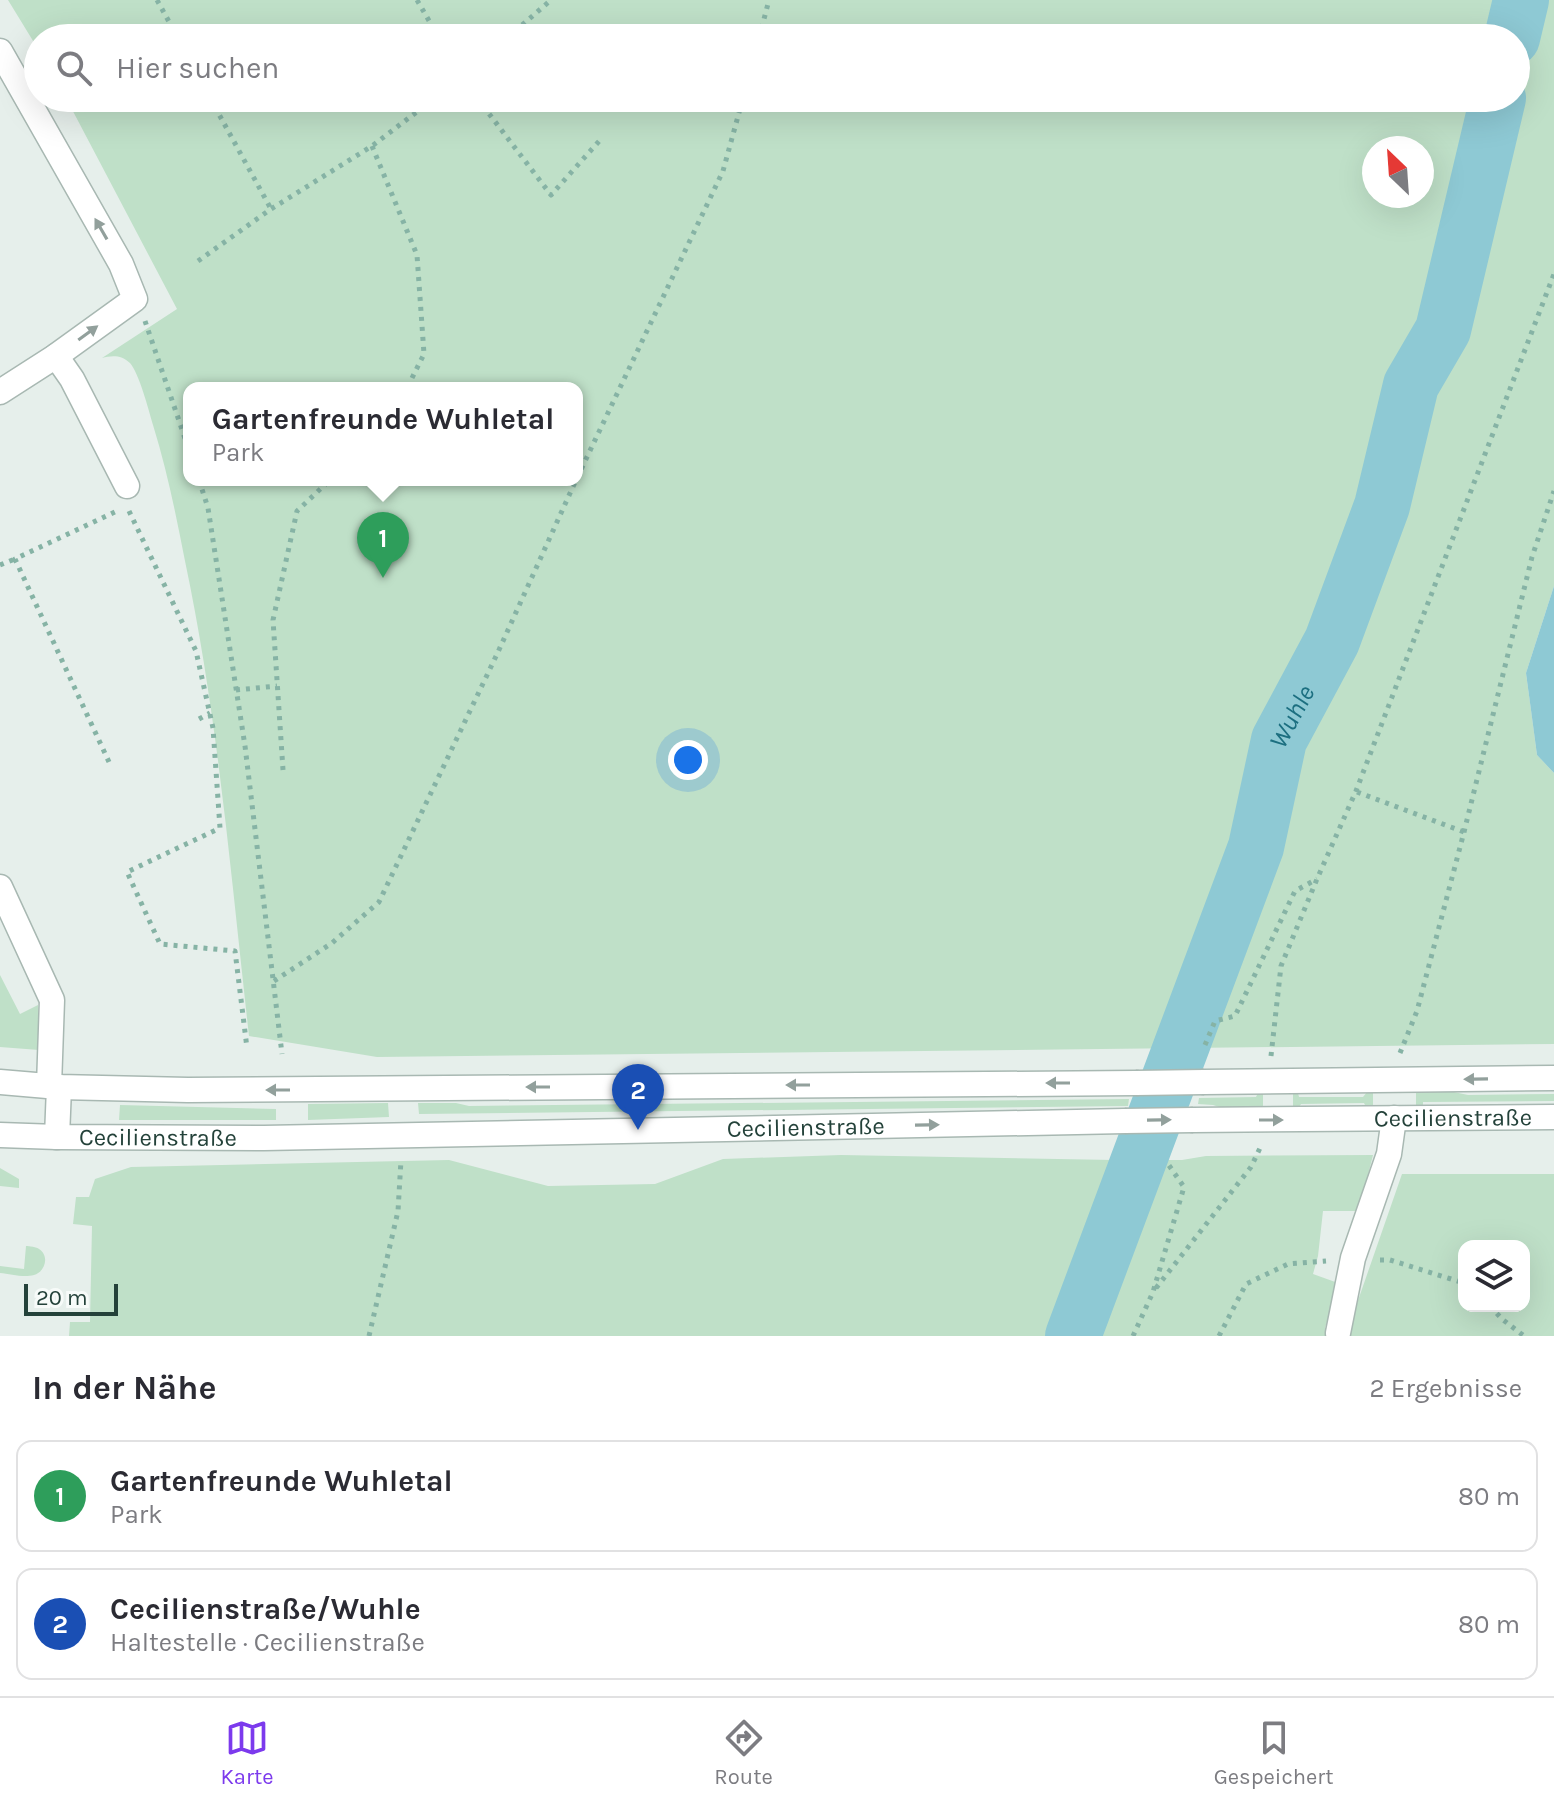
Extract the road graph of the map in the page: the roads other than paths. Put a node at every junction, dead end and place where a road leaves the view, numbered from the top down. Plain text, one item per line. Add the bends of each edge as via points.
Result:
1 (0, 51) edge
2 (24, 93) edge
3 (35, 112) edge
4 (56, 356) junction
5 (0, 392) edge
6 (127, 496) road end
7 (0, 887) edge
8 (1554, 1078) edge
9 (0, 1082) edge
10 (54, 1087) junction
11 (1554, 1117) edge
12 (1394, 1118) junction
13 (0, 1135) edge
14 (57, 1137) junction
15 (1338, 1333) dead end

2 -> 1 street
4 -> 3 street via 135,299 121,264
4 - 5 street
4 - 6 street
7 - 10 street via 52,1000
8 -> 10 street, Cecilienstraße, bridge via 262,1090
9 - 10 street, Cecilienstraße
10 - 14 street, Cecilienstraße
11 - 12 street, Cecilienstraße
14 -> 12 street, Cecilienstraße, bridge
12 - 15 street via 1389,1154 1353,1258
13 - 14 street, Cecilienstraße

